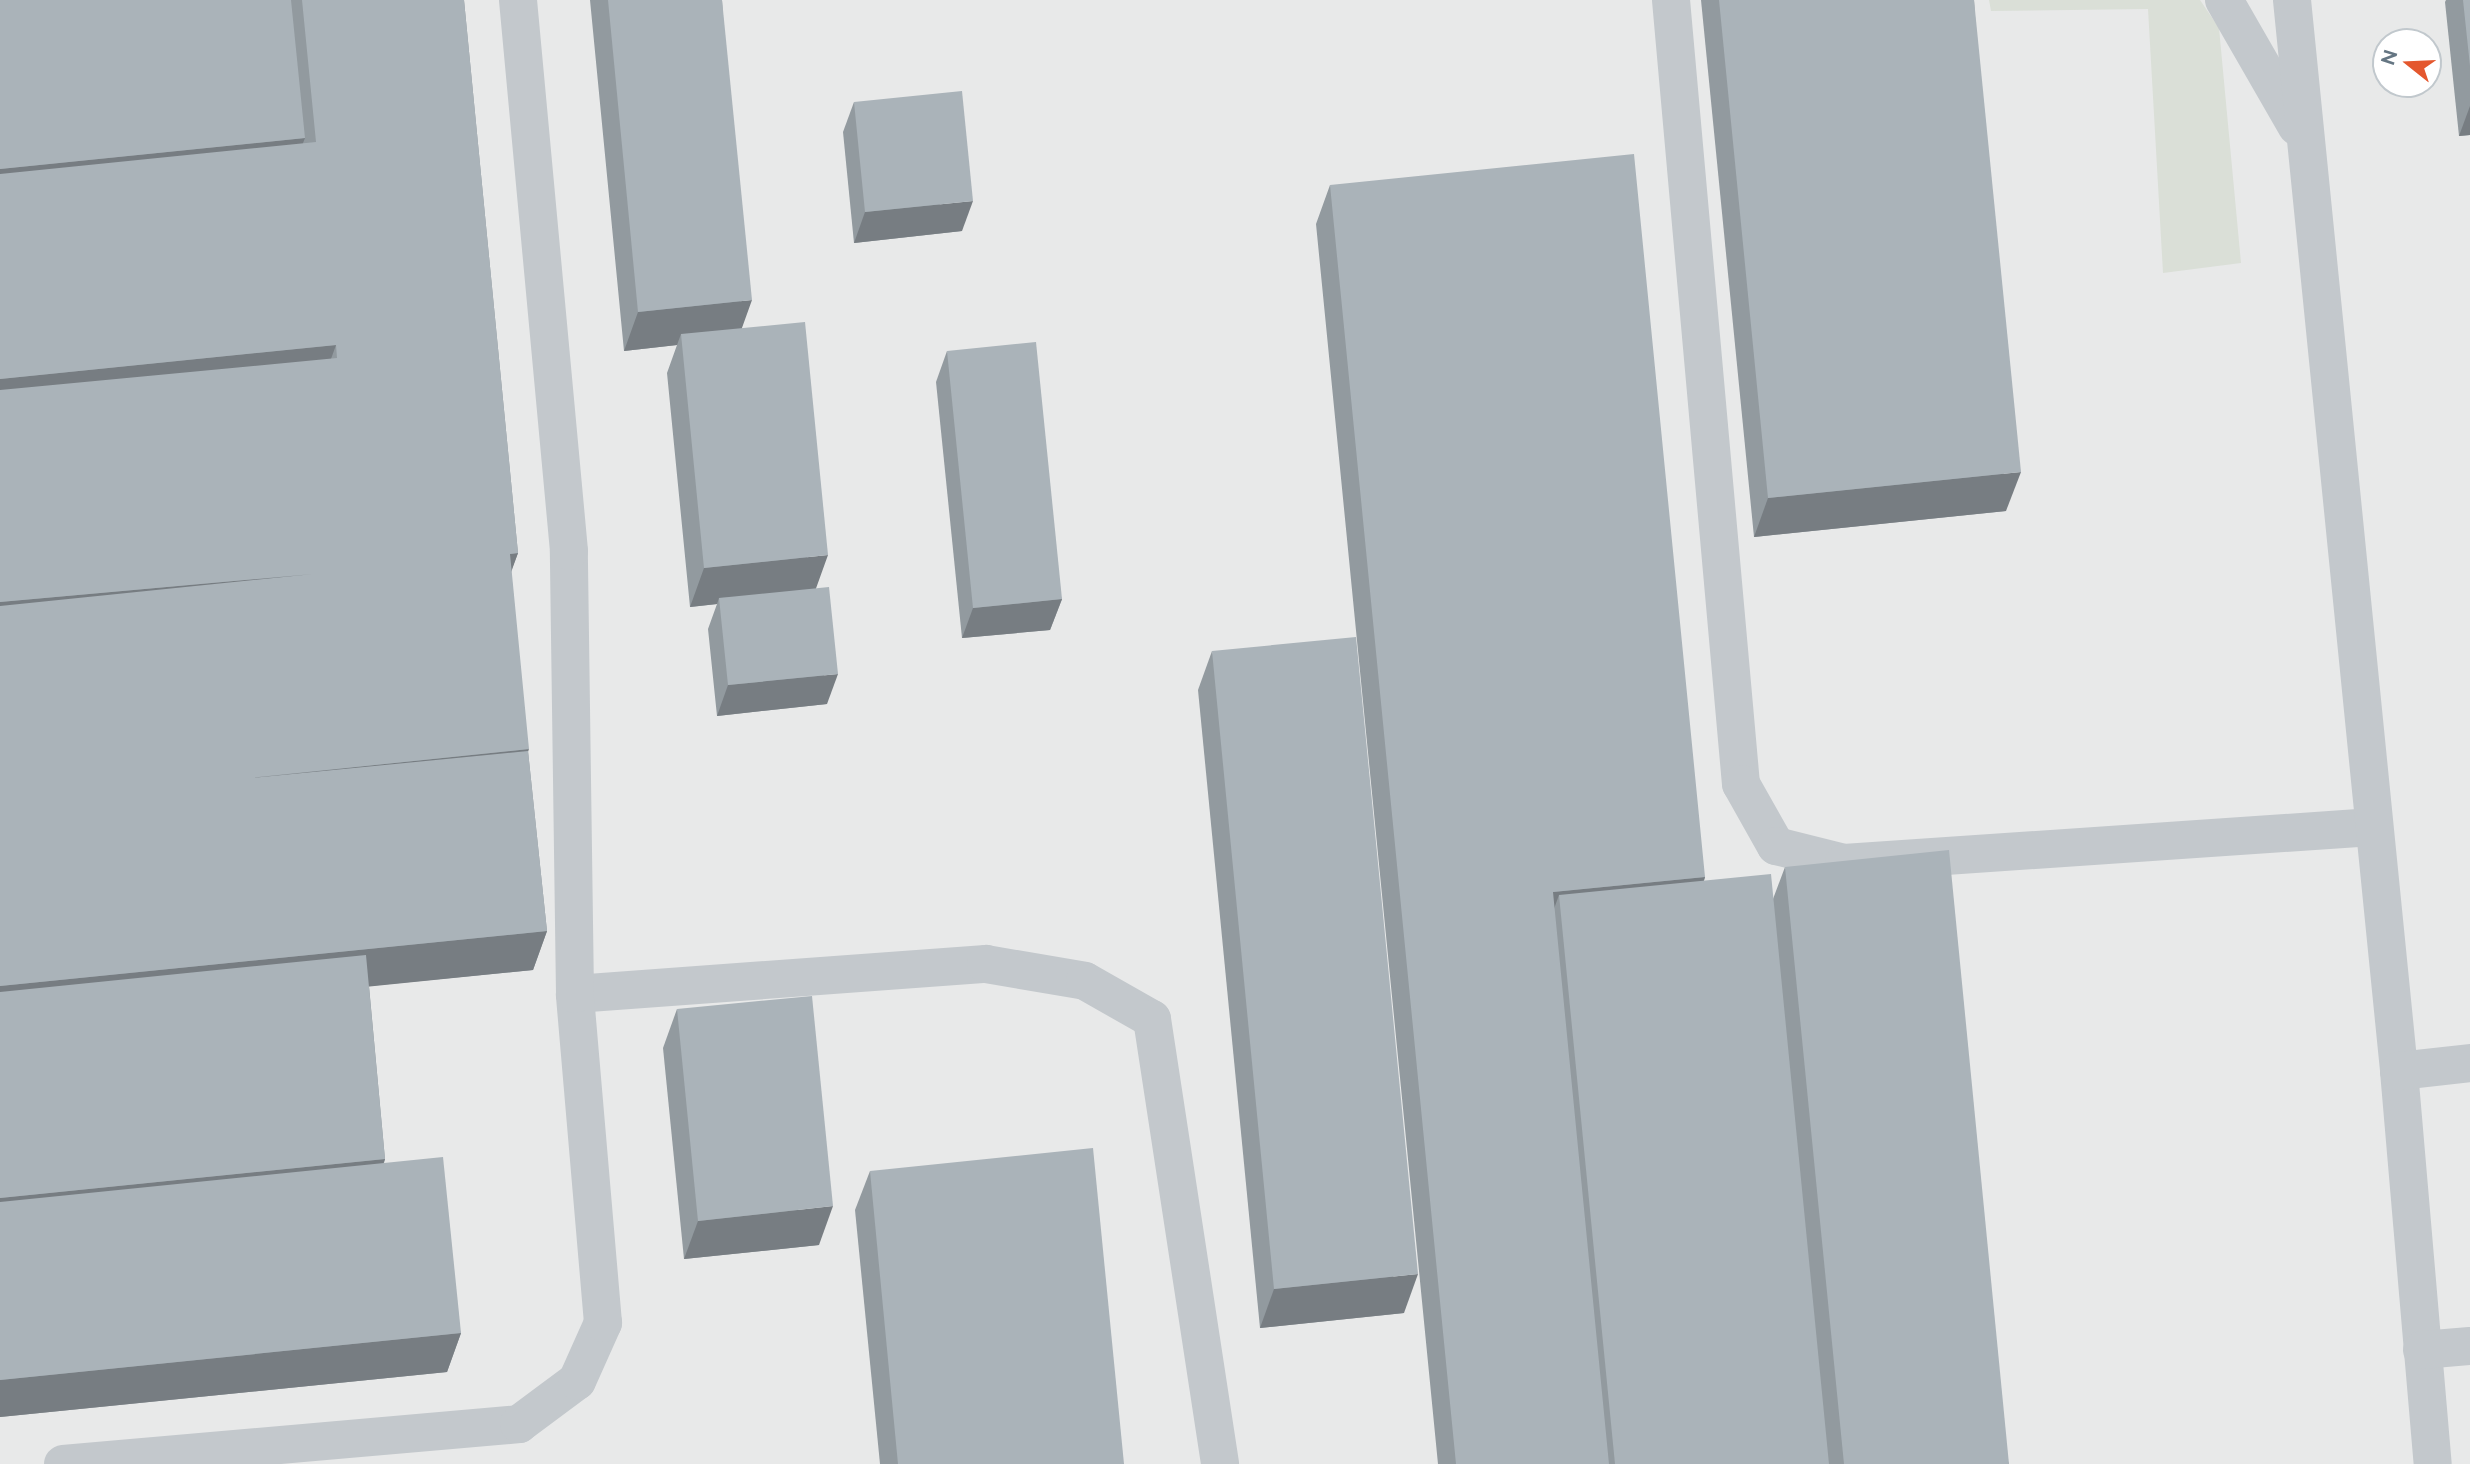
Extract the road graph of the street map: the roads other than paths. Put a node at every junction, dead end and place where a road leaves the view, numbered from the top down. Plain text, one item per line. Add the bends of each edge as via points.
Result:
1 (518, 0) edge
2 (1671, 0) edge
3 (2224, 0) edge
4 (2292, 0) edge
5 (2302, 135) junction
6 (2373, 827) junction
7 (575, 994) junction
8 (2470, 1063) edge
9 (2399, 1071) junction
10 (2470, 1346) edge
11 (2423, 1350) junction
12 (63, 1464) edge
13 (1220, 1464) edge
14 (2432, 1464) edge

1 - 7 lane via 569,551
2 - 6 lane via 1741,783 1776,846 1844,863
3 - 5 lane
4 - 5 lane
5 - 6 lane
6 - 9 lane
7 - 12 lane via 603,1323 577,1381 519,1424
7 - 13 lane via 986,964 1085,981 1152,1019
8 - 9 lane
9 - 11 lane
10 - 11 lane
11 - 14 lane

